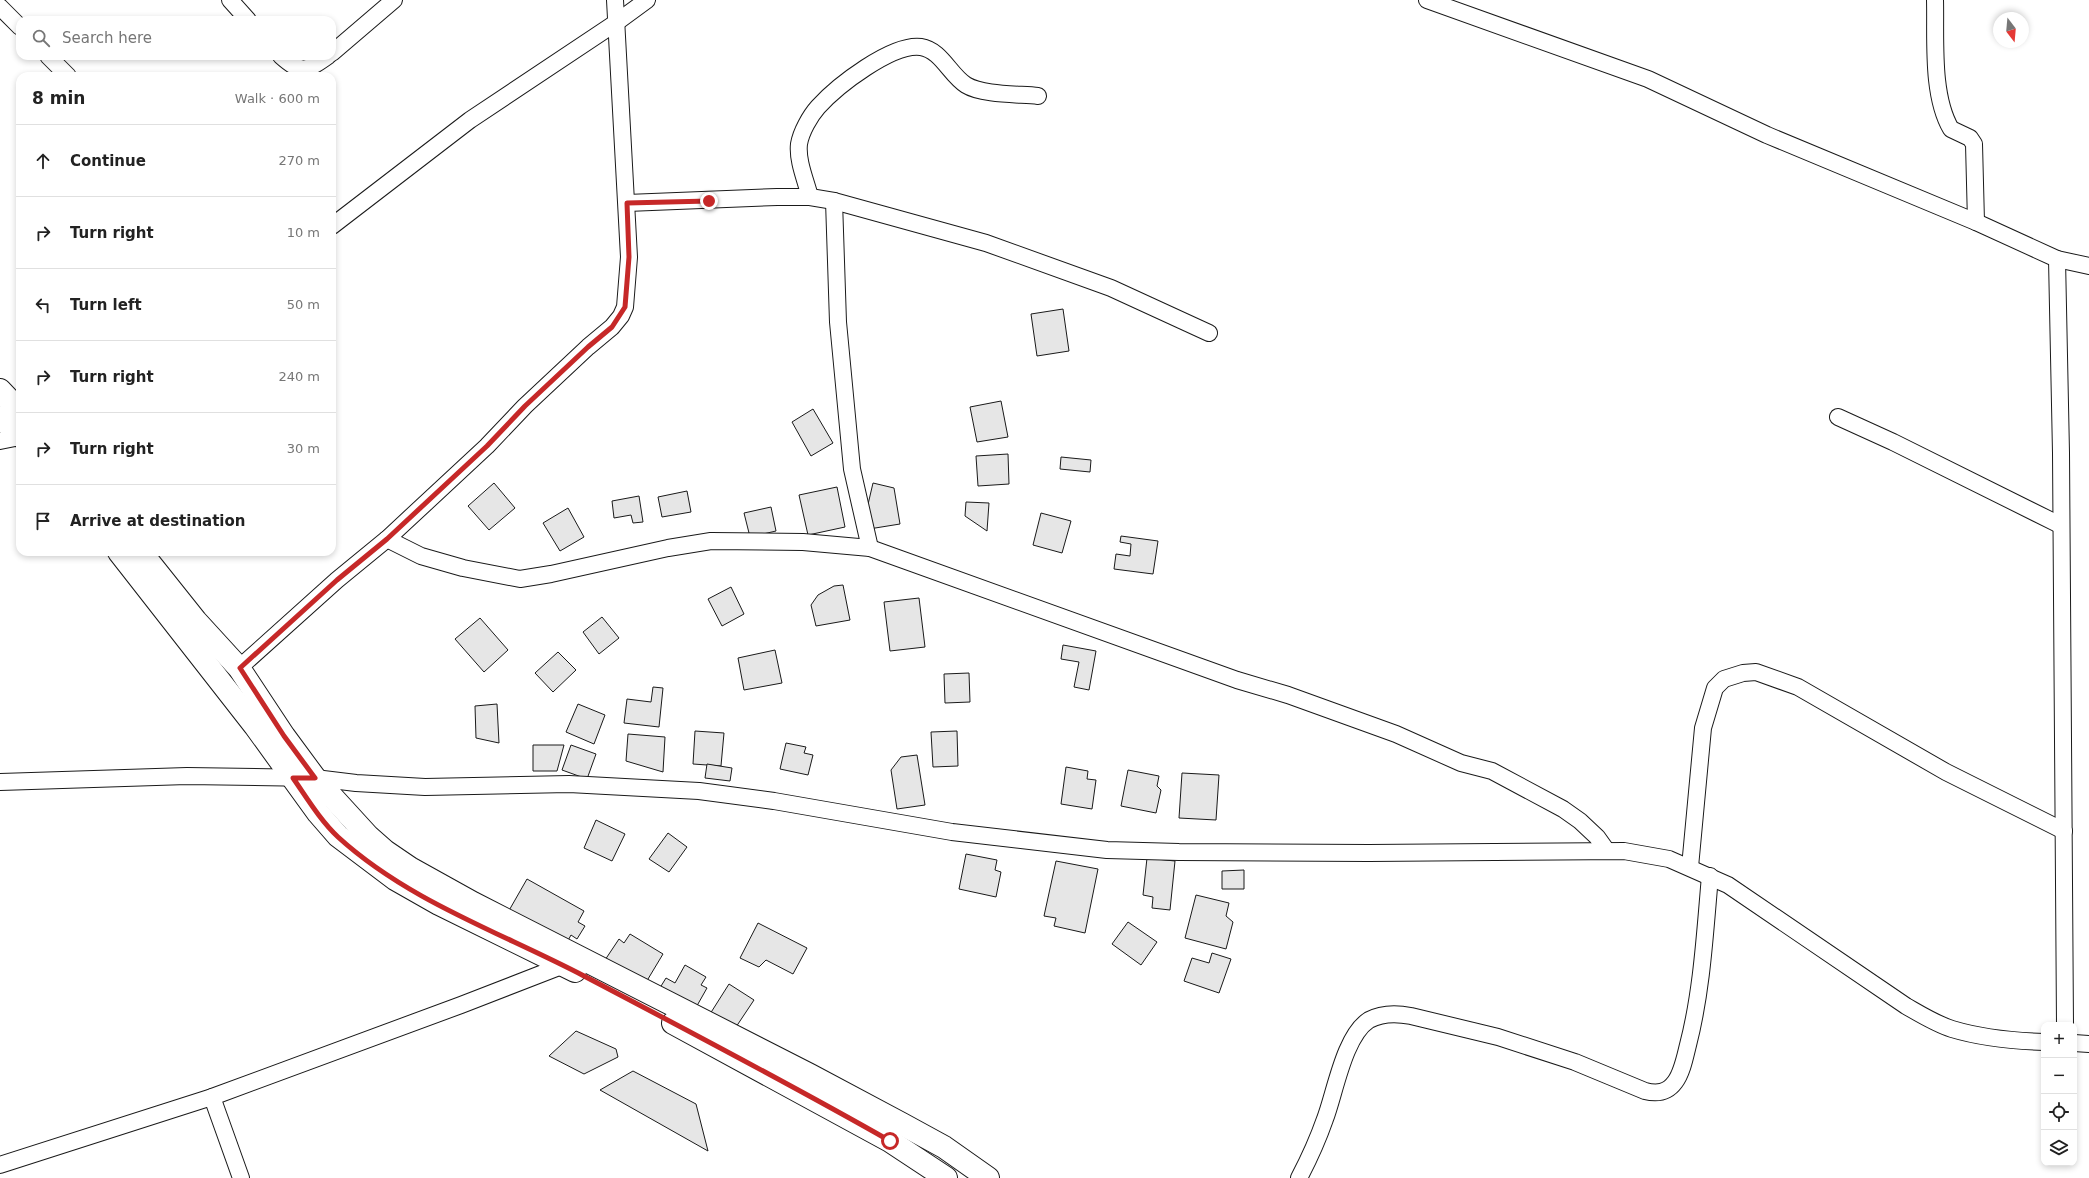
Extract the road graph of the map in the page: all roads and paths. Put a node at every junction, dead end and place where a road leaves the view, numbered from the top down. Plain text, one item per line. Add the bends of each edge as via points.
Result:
1 (3, 0) edge
2 (230, 0) edge
3 (394, 0) edge
4 (615, 0) edge
5 (646, 0) edge
6 (1427, 0) edge
7 (1935, 0) edge
8 (0, 2) edge
9 (0, 7) edge
10 (244, 16) edge
11 (617, 22) junction
12 (16, 23) edge
13 (336, 50) edge
14 (52, 60) edge
15 (285, 60) edge
16 (322, 60) edge
17 (64, 72) edge
18 (1038, 96) dead end
19 (810, 197) junction
20 (834, 201) junction
21 (627, 203) junction
22 (1976, 222) junction
23 (336, 223) edge
24 (2056, 259) junction
25 (2089, 266) edge
26 (1209, 333) dead end
27 (0, 390) edge
28 (16, 407) edge
29 (0, 417) edge
30 (1838, 417) dead end
31 (16, 433) edge
32 (16, 438) edge
33 (0, 441) edge
34 (2060, 525) junction
35 (387, 539) junction
36 (870, 548) junction
37 (122, 556) edge
38 (144, 556) edge
39 (240, 668) junction
40 (293, 778) junction
41 (315, 778) junction
42 (0, 782) edge
43 (2064, 830) junction
44 (1607, 851) junction
45 (1690, 867) junction
46 (1710, 876) junction
47 (564, 965) junction
48 (2065, 1022) edge
49 (2041, 1042) edge
50 (2077, 1044) edge
51 (2089, 1044) edge
52 (212, 1098) junction
53 (0, 1165) edge
54 (241, 1178) edge
55 (946, 1178) edge
56 (988, 1178) edge
57 (1299, 1178) edge

1 - 8 street
2 - 10 street
3 - 13 street
4 - 11 street
5 - 11 street
6 - 22 street via 1648,79 1767,135
7 - 22 street via 1942,108 1951,129 1970,138 1974,144
9 - 12 street
11 - 21 street
11 - 23 street via 470,120
14 - 17 street
15 - 16 street via 292,66 302,69 310,68
18 - 19 street via 988,91 968,86 956,78 942,60 929,49 920,47 895,51 838,88 818,107 806,125 799,144 800,160
19 - 20 street
19 - 21 street
20 - 26 street via 986,243 1111,288
20 - 36 street via 838,322 850,455
21 - 35 street via 629,257 625,307 621,316
22 - 24 street
24 - 25 street
24 - 34 street via 2061,453
27 - 28 main road
29 - 31 main road
30 - 34 street
32 - 33 street
34 - 43 street
35 - 36 street via 421,556 470,570 520,579 711,541 803,542
35 - 39 street via 337,580
36 - 44 street via 1237,680 1374,725 1461,763 1492,771 1563,809 1597,837
37 - 40 main road
38 - 39 main road via 196,621
39 - 41 main road
40 - 41 street
40 - 42 street via 187,776
40 - 47 main road via 318,814 338,836 395,879 438,904
41 - 44 street via 425,787 569,784 699,790 952,832 1107,850 1369,853
41 - 56 main road via 368,836 410,868 902,1124 944,1147
43 - 45 street via 1946,772 1798,687 1756,672 1743,673 1724,679 1715,688 1703,728
43 - 48 street
44 - 45 street via 1649,854
45 - 46 street
46 - 49 street via 1745,894 1894,998 1931,1020 1952,1029 1995,1038
46 - 57 street via 1692,1031 1677,1077 1669,1088 1655,1093 1645,1091 1575,1062 1498,1037 1397,1013 1385,1014 1368,1021 1355,1036 1347,1052 1325,1119
47 - 52 street
47 - 55 main road via 849,1118 908,1152
50 - 51 street
52 - 53 street
52 - 54 street

